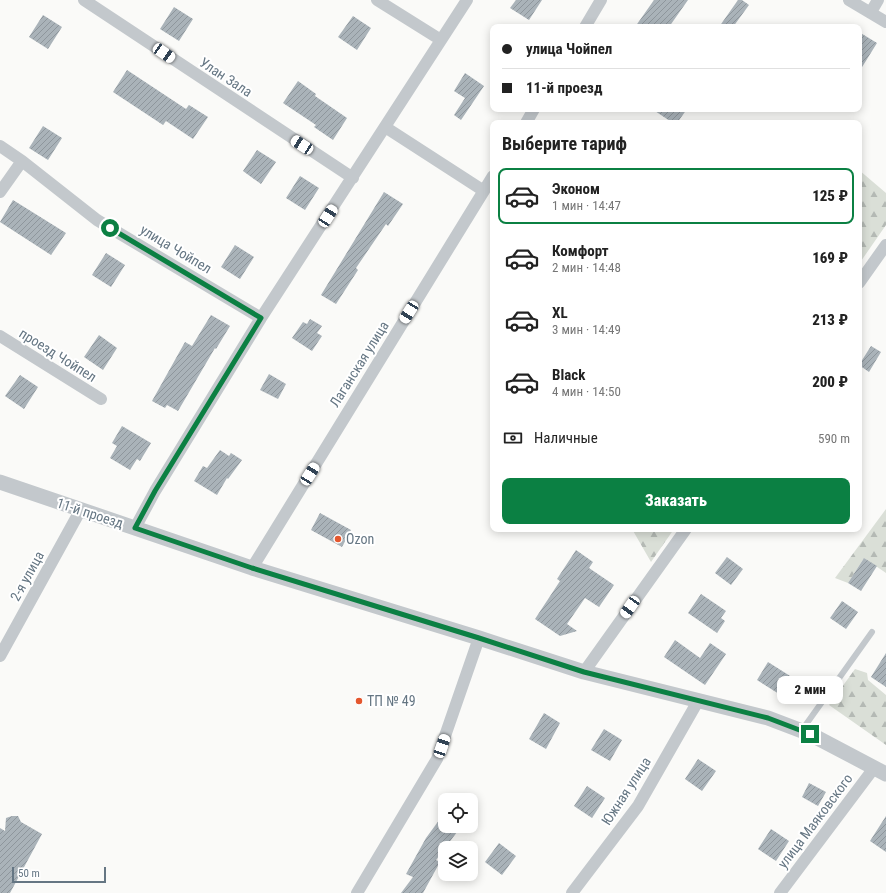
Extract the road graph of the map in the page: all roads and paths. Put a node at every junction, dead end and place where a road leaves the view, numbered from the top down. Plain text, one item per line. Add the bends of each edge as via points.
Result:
1 (84, 0) edge
2 (378, 0) edge
3 (467, 0) edge
4 (601, 0) edge
5 (849, 0) edge
6 (878, 0) edge
7 (871, 12) junction
8 (886, 22) edge
9 (587, 24) edge
10 (441, 40) junction
11 (385, 127) junction
12 (0, 146) edge
13 (22, 161) junction
14 (353, 178) junction
15 (490, 181) edge
16 (484, 191) junction
17 (0, 192) edge
18 (886, 245) edge
19 (862, 279) edge
20 (261, 318) junction
21 (0, 336) edge
22 (101, 399) dead end
23 (0, 482) edge
24 (80, 510) junction
25 (135, 528) junction
26 (684, 532) edge
27 (252, 568) junction
28 (872, 632) dead end
29 (479, 638) junction
30 (0, 656) edge
31 (584, 672) junction
32 (698, 701) junction
33 (802, 731) junction
34 (880, 771) edge
35 (357, 893) edge
36 (572, 893) edge
37 (780, 893) edge

1 - 14 street, Улан Зала
2 - 10 street
3 - 10 street
4 - 9 street
5 - 7 street
6 - 7 street
7 - 8 street
10 - 11 street
11 - 14 street
11 - 16 street
12 - 13 street, улица Чойпел
13 - 17 street
13 - 20 street, улица Чойпел via 97,220
14 - 20 street
15 - 16 street, Лаганская улица
16 - 27 street, Лаганская улица
18 - 19 street
20 - 25 street
21 - 22 street, проезд Чойпел
23 - 24 street, 11-й проезд
24 - 25 street, 11-й проезд
24 - 30 street, 2-я улица
25 - 27 street, 11-й проезд
26 - 31 street
27 - 29 street, 11-й проезд
28 - 33 lane
29 - 31 street, 11-й проезд
29 - 35 street via 437,759
31 - 32 street, 11-й проезд
32 - 33 street, 11-й проезд via 768,718
32 - 36 street, Южная улица via 638,806
33 - 34 street, 11-й проезд
34 - 37 street, улица Маяковского

